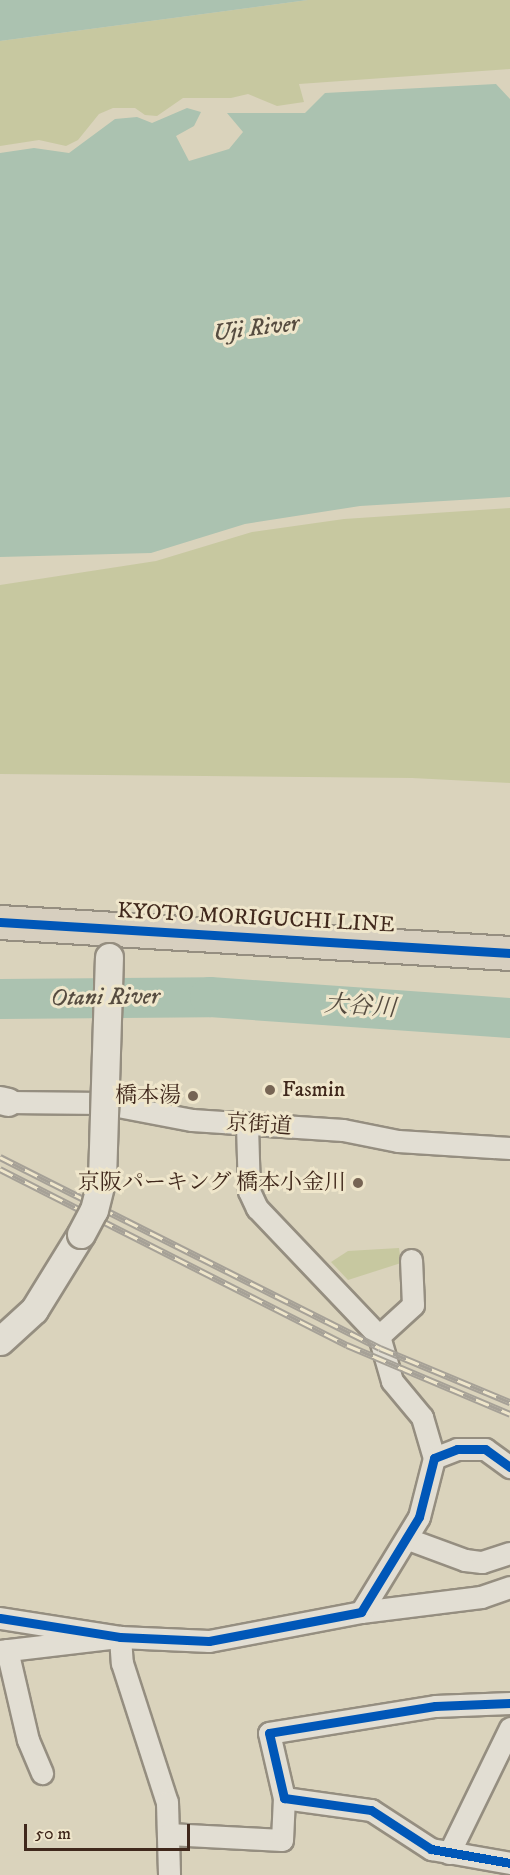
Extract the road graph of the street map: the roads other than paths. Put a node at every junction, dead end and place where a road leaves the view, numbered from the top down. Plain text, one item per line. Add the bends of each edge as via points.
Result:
1 (0, 922) edge
2 (109, 943) junction
3 (510, 953) edge
4 (4, 1101) edge
5 (247, 1125) junction
6 (510, 1148) edge
7 (411, 1260) dead end
8 (379, 1336) junction
9 (0, 1341) edge
10 (434, 1458) junction
11 (510, 1467) edge
12 (408, 1539) junction
13 (510, 1553) edge
14 (510, 1587) edge
15 (361, 1612) junction
16 (0, 1618) edge
17 (120, 1637) junction
18 (4, 1651) edge
19 (510, 1703) edge
20 (510, 1728) edge
21 (42, 1773) dead end
22 (284, 1798) junction
23 (168, 1834) junction
24 (449, 1853) junction
25 (510, 1863) edge
26 (170, 1875) edge

1 - 2 main road, KYOTO MORIGUCHI LINE
2 - 3 main road, KYOTO MORIGUCHI LINE
2 - 9 street, bridge via 102,1179 94,1210 34,1310
4 - 5 street, 京街道 via 102,1103 192,1120
5 - 6 street, 京街道 via 343,1130 398,1141
5 - 8 street via 249,1191 257,1208
7 - 8 street via 413,1305
8 - 10 street via 392,1381 422,1417
10 - 11 street via 457,1449 485,1449
10 - 12 street via 419,1517
12 - 13 street via 465,1560 482,1562
12 - 15 street via 399,1545
14 - 15 street via 481,1597
15 - 17 street via 209,1641
16 - 17 street
17 - 18 street
17 - 23 street via 122,1663 167,1802
18 - 21 street via 28,1740
19 - 22 street via 435,1706 269,1733
20 - 24 street
22 - 23 street via 282,1840
22 - 24 street via 371,1810 431,1849
23 - 26 street
24 - 25 street

